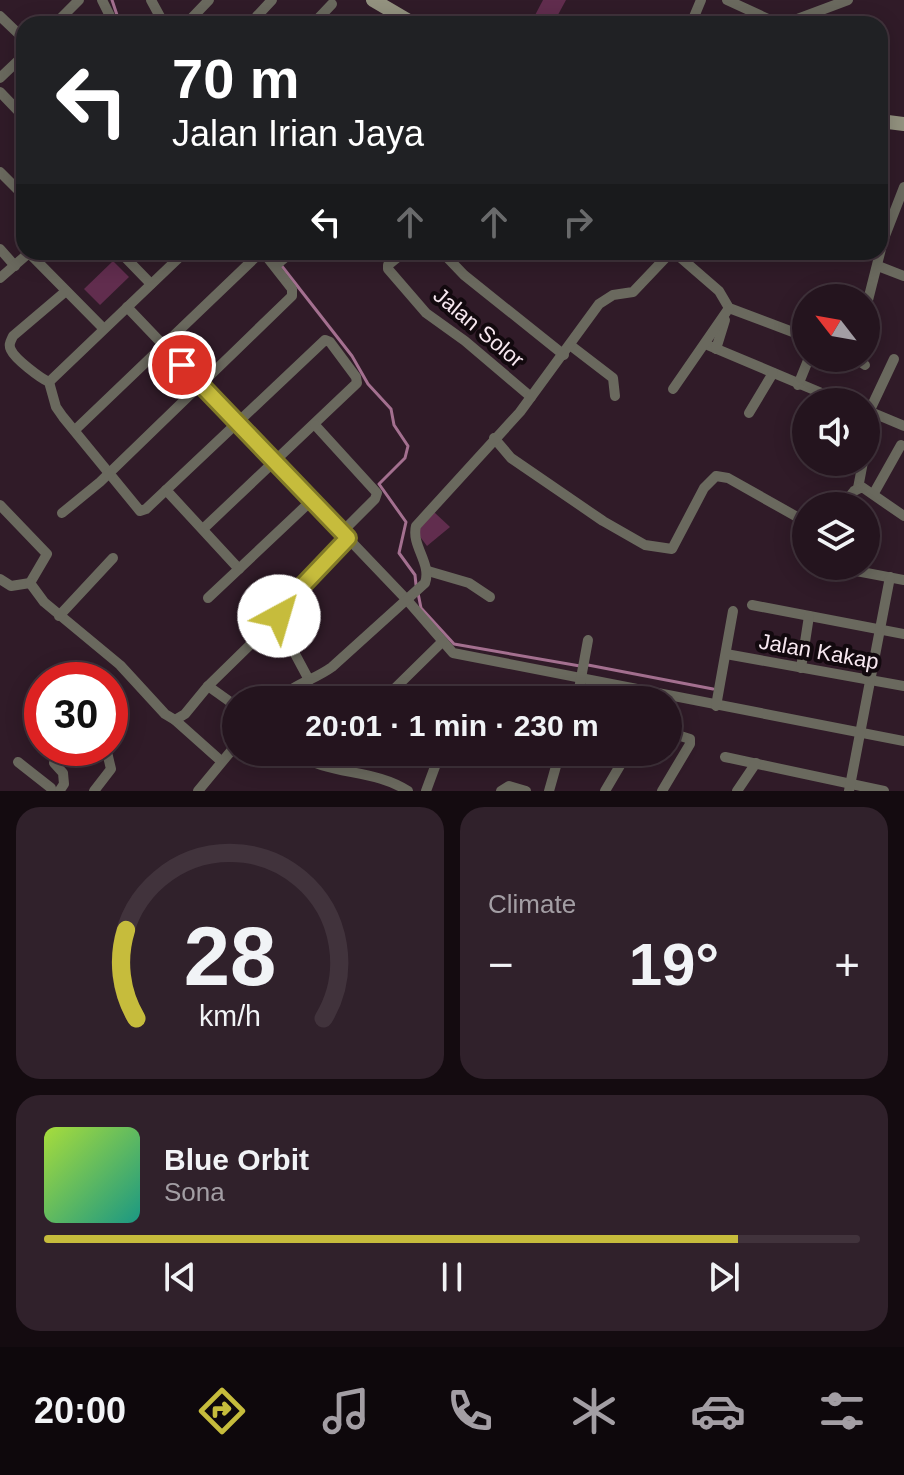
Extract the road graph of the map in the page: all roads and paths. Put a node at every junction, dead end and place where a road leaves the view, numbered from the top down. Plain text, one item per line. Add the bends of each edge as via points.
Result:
1 (79, 0) edge
2 (209, 0) edge
3 (272, 0) edge
4 (373, 0) edge
5 (727, 0) edge
6 (848, 0) edge
7 (332, 4) dead end
8 (0, 16) edge
9 (63, 16) edge
10 (194, 16) edge
11 (257, 16) edge
12 (321, 16) edge
13 (400, 16) edge
14 (764, 16) edge
15 (804, 16) edge
16 (16, 31) edge
17 (16, 63) edge
18 (0, 78) edge
19 (0, 92) edge
20 (16, 109) edge
21 (0, 172) edge
22 (904, 187) edge
23 (16, 188) edge
24 (888, 228) edge
25 (0, 249) edge
26 (21, 260) edge
27 (37, 260) edge
28 (128, 260) edge
29 (176, 260) edge
30 (253, 260) edge
31 (269, 260) edge
32 (282, 260) edge
33 (394, 260) edge
34 (450, 260) edge
35 (664, 260) edge
36 (682, 260) edge
37 (879, 260) edge
38 (15, 266) junction
39 (275, 266) junction
40 (878, 266) junction
41 (904, 276) edge
42 (0, 278) edge
43 (151, 284) junction
44 (873, 284) edge
45 (66, 291) junction
46 (127, 307) junction
47 (726, 313) junction
48 (103, 328) junction
49 (792, 333) edge
50 (705, 344) junction
51 (163, 345) junction
52 (570, 345) junction
53 (716, 349) junction
54 (564, 355) junction
55 (894, 359) dead end
56 (803, 372) edge
57 (773, 373) junction
58 (49, 382) junction
59 (201, 384) junction
60 (798, 385) junction
61 (806, 388) edge
62 (880, 388) edge
63 (673, 389) dead end
64 (615, 396) dead end
65 (531, 397) junction
66 (749, 413) dead end
67 (880, 416) edge
68 (238, 423) junction
69 (315, 425) junction
70 (904, 426) edge
71 (75, 430) junction
72 (494, 438) junction
73 (901, 445) dead end
74 (275, 462) junction
75 (108, 474) junction
76 (863, 476) edge
77 (858, 488) junction
78 (166, 490) junction
79 (854, 492) edge
80 (872, 492) edge
81 (875, 492) edge
82 (880, 498) edge
83 (312, 500) junction
84 (0, 505) edge
85 (62, 513) dead end
86 (792, 514) edge
87 (904, 516) edge
88 (203, 529) junction
89 (346, 537) junction
90 (113, 558) dead end
91 (239, 569) junction
92 (428, 571) junction
93 (880, 575) edge
94 (890, 577) junction
95 (0, 579) edge
96 (904, 580) edge
97 (30, 583) junction
98 (414, 593) junction
99 (490, 597) dead end
100 (208, 598) dead end
101 (752, 605) dead end
102 (733, 611) dead end
103 (59, 616) junction
104 (809, 616) junction
105 (880, 629) junction
106 (904, 634) edge
107 (255, 640) dead end
108 (588, 640) dead end
109 (442, 642) junction
110 (726, 654) junction
111 (801, 668) junction
112 (583, 672) junction
113 (309, 680) junction
114 (871, 680) junction
115 (208, 686) junction
116 (294, 686) edge
117 (397, 686) edge
118 (580, 686) edge
119 (623, 686) edge
120 (904, 686) edge
121 (222, 696) edge
122 (682, 697) edge
123 (718, 697) junction
124 (175, 720) junction
125 (860, 733) junction
126 (682, 736) edge
127 (904, 741) edge
128 (682, 757) edge
129 (725, 757) dead end
130 (221, 761) joint
131 (18, 762) dead end
132 (756, 763) junction
133 (57, 766) edge
134 (110, 766) edge
135 (321, 766) edge
136 (435, 766) edge
137 (556, 766) edge
138 (620, 766) edge
139 (677, 766) edge
140 (381, 779) junction
141 (850, 788) edge
142 (53, 790) edge
143 (94, 791) edge
144 (198, 791) edge
145 (375, 791) edge
146 (408, 791) edge
147 (426, 791) edge
148 (501, 791) edge
149 (526, 791) edge
150 (549, 791) edge
151 (605, 791) edge
152 (662, 791) edge
153 (737, 791) edge
154 (884, 791) edge

1 - 9 street
2 - 10 street
3 - 11 street
4 - 13 street
5 - 14 street
6 - 15 street
7 - 12 street
8 - 16 street
17 - 18 street
19 - 20 street
21 - 23 street
22 - 24 street
25 - 38 street
26 - 38 street
27 - 45 street
28 - 43 street
29 - 43 street
30 - 51 street
31 - 39 street
32 - 39 street
33 - 65 street, Jalan Solor via 388,269 426,313
34 - 54 street
35 - 52 street via 633,292 604,299
36 - 47 street via 719,291
37 - 40 street
38 - 42 street
39 - 59 street via 292,296
40 - 41 street
40 - 44 street
43 - 46 street
45 - 48 street
45 - 58 street via 10,344 11,351
46 - 48 street
46 - 51 street
47 - 49 street
47 - 50 street
47 - 53 street
48 - 58 street
50 - 53 street
50 - 63 street
51 - 59 street
51 - 71 street
52 - 54 street
52 - 64 street via 613,378
53 - 57 street
54 - 65 street
55 - 62 street
56 - 60 street
57 - 60 street
57 - 66 street
58 - 71 street via 56,407
59 - 68 street
59 - 75 street
60 - 61 street
65 - 72 street
67 - 70 street
68 - 69 street via 325,340 357,383
68 - 74 street
68 - 78 street
69 - 74 street
69 - 89 street via 376,490
71 - 75 street
72 - 86 street via 534,475 645,545 672,549 704,488 716,476
72 - 92 street via 416,526 414,535
73 - 81 street
74 - 83 street
74 - 88 street
75 - 78 street via 140,511
75 - 85 street
76 - 77 street
77 - 79 street
77 - 80 street
78 - 88 street
82 - 87 street
83 - 89 street
83 - 91 street
84 - 97 street via 47,554
88 - 91 street
89 - 98 street
89 - 113 street via 281,609 279,624
90 - 103 street
91 - 100 street
92 - 98 street
92 - 99 street via 469,583
93 - 94 street
94 - 96 street
94 - 105 street
95 - 97 street via 11,586
97 - 103 street
98 - 109 street
98 - 113 street via 332,667
101 - 104 street
102 - 110 street
103 - 124 street via 120,665
104 - 105 street
104 - 111 street
105 - 106 street
105 - 114 street
107 - 115 street
108 - 112 street
109 - 112 street via 459,655
109 - 117 street
110 - 111 street, Jalan Kakap
110 - 123 street
111 - 114 street, Jalan Kakap
112 - 118 street
112 - 119 street
113 - 116 street
114 - 120 street, Jalan Kakap
114 - 125 street
115 - 121 street
115 - 124 street
122 - 123 street
123 - 125 street
124 - 130 street
125 - 127 street
125 - 141 street
126 - 128 street via 690,744
129 - 132 street
130 - 144 street
131 - 142 street
132 - 141 street
132 - 153 street
133 - 142 street via 64,784
134 - 143 street
135 - 140 street
136 - 147 street
137 - 150 street
138 - 151 street
139 - 152 street
140 - 145 street
140 - 146 street
141 - 154 street
148 - 149 street via 509,786

